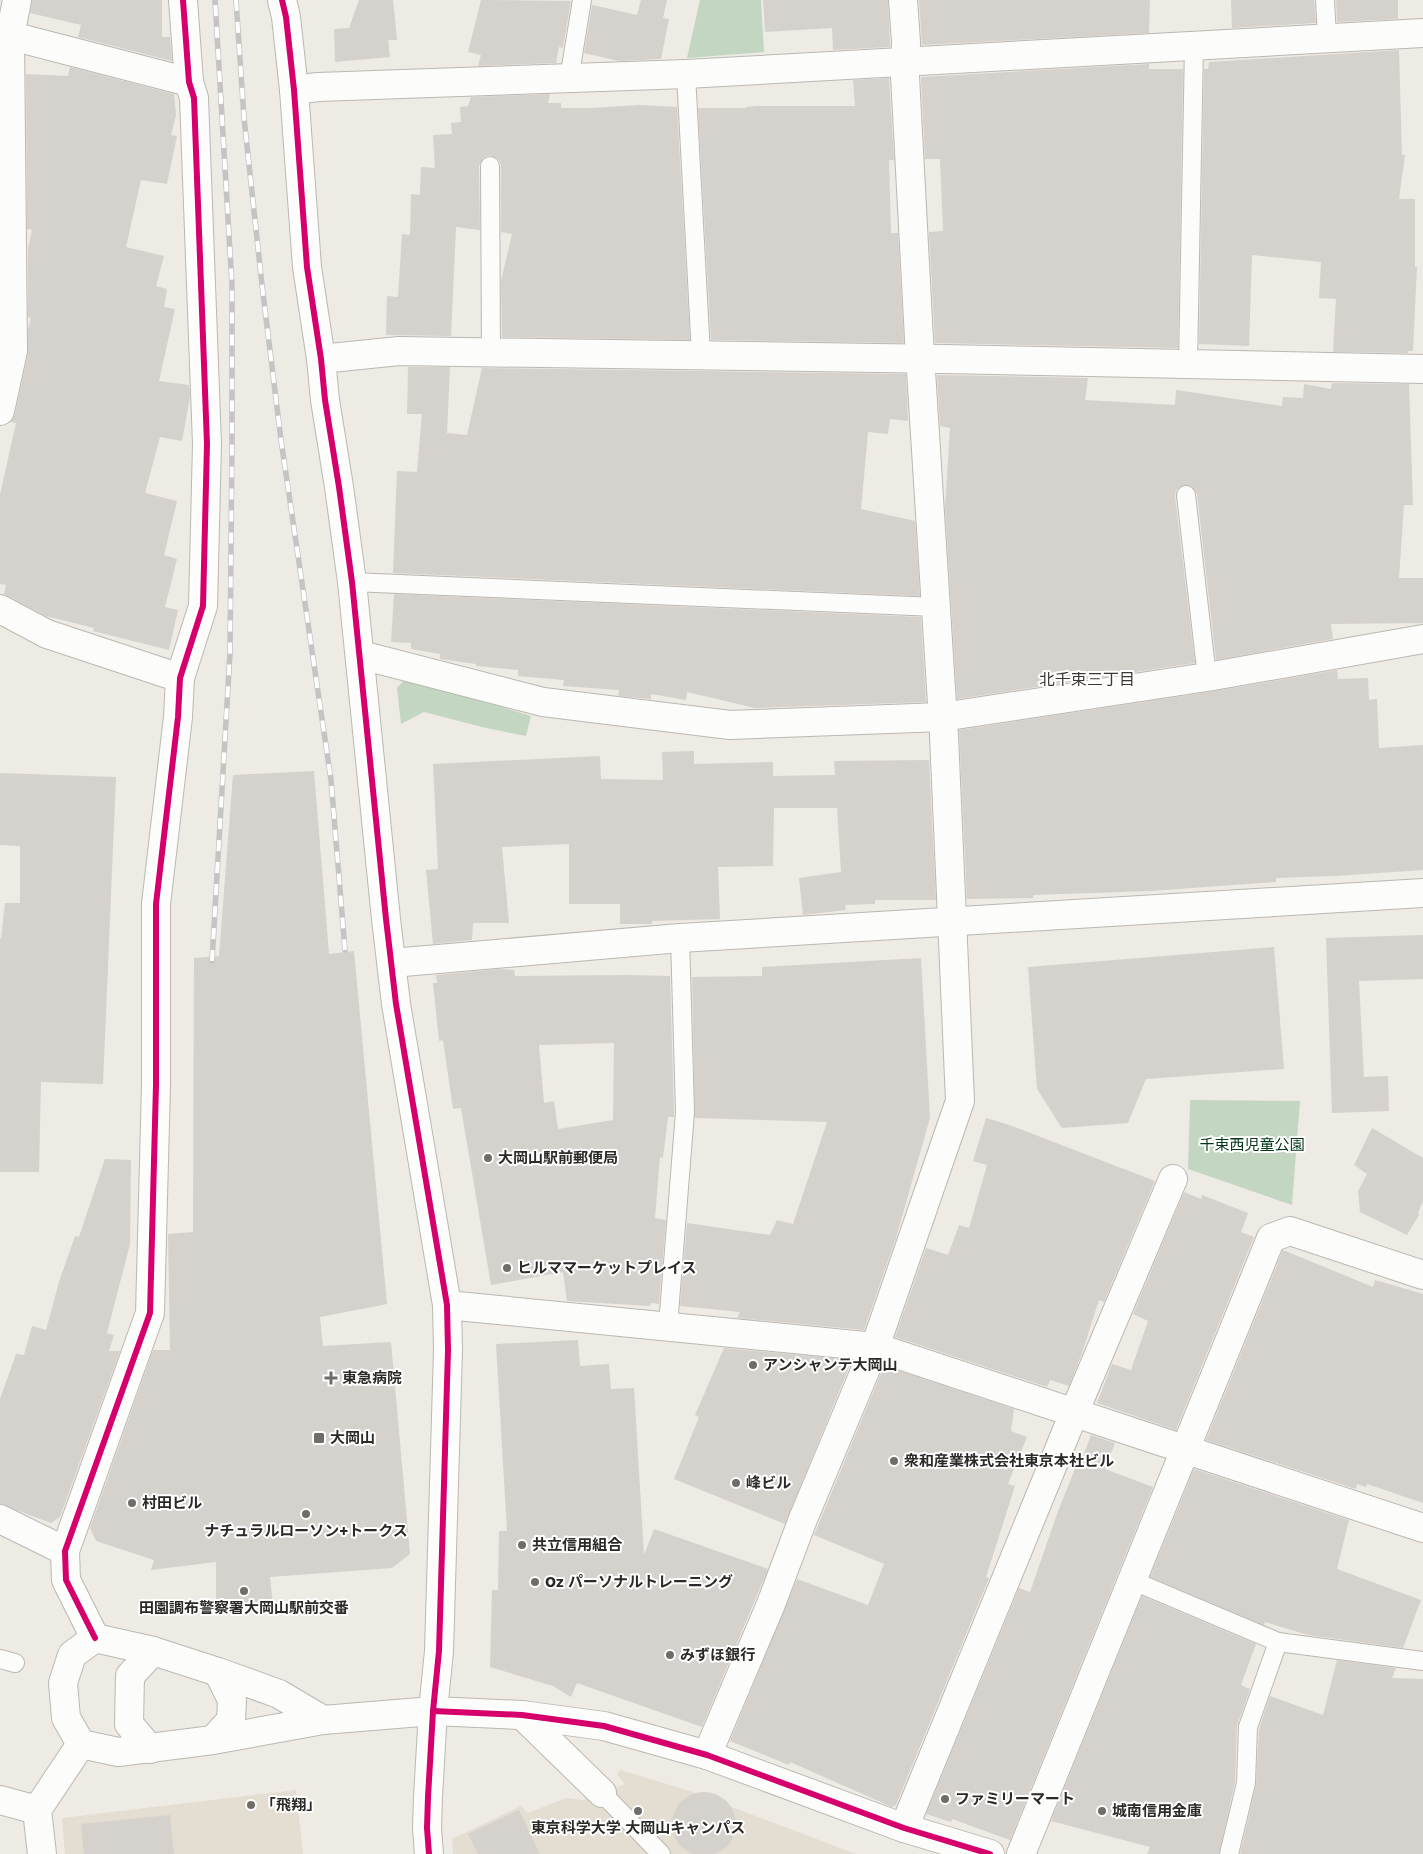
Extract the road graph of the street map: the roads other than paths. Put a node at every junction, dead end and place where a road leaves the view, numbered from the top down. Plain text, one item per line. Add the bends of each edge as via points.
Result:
1 (17, 0) edge
2 (183, 0) edge
3 (282, 0) edge
4 (582, 0) edge
5 (903, 0) edge
6 (1325, 0) edge
7 (1423, 33) edge
8 (5, 34) edge
9 (1327, 38) junction
10 (1194, 45) junction
11 (905, 61) junction
12 (686, 74) junction
13 (569, 79) junction
14 (189, 82) junction
15 (294, 90) junction
16 (490, 166) dead end
17 (492, 352) junction
18 (701, 356) junction
19 (921, 358) junction
20 (321, 359) junction
21 (1188, 365) junction
22 (1423, 369) edge
23 (0, 411) edge
24 (1186, 495) dead end
25 (352, 582) junction
26 (935, 607) junction
27 (0, 609) edge
28 (1423, 639) edge
29 (361, 655) junction
30 (1207, 677) junction
31 (180, 678) junction
32 (942, 717) junction
33 (1423, 893) edge
34 (953, 923) junction
35 (680, 938) junction
36 (392, 963) junction
37 (1173, 1179) dead end
38 (1423, 1275) edge
39 (447, 1304) junction
40 (668, 1326) junction
41 (875, 1346) junction
42 (1074, 1413) junction
43 (1184, 1450) junction
44 (0, 1520) edge
45 (1423, 1528) edge
46 (65, 1552) junction
47 (1131, 1580) junction
48 (95, 1638) junction
49 (1278, 1642) junction
50 (153, 1650) junction
51 (1423, 1661) edge
52 (218, 1672) junction
53 (433, 1711) junction
54 (522, 1715) junction
55 (323, 1720) junction
56 (213, 1740) junction
57 (81, 1744) junction
58 (150, 1748) junction
59 (707, 1755) junction
60 (602, 1793) joint
61 (0, 1800) edge
62 (38, 1810) junction
63 (904, 1828) junction
64 (42, 1854) edge
65 (428, 1854) edge
66 (661, 1854) edge
67 (990, 1854) edge
68 (1021, 1854) edge
69 (1229, 1854) edge

1 - 8 street
2 - 14 street
3 - 15 street
4 - 13 lane
5 - 11 street
6 - 9 lane
7 - 9 street
8 - 14 street
8 - 23 street via 13,351
9 - 10 street
10 - 11 street
10 - 21 lane
11 - 12 street
11 - 19 street
12 - 13 street
12 - 18 lane
13 - 15 street
14 - 31 street via 194,98 207,444 203,606
15 - 20 street via 307,267
16 - 17 lane
17 - 18 street
17 - 20 street via 399,351
18 - 19 street
19 - 21 street
19 - 26 street
20 - 25 street
21 - 22 street
24 - 30 lane
25 - 26 lane
25 - 29 street
26 - 32 street
27 - 31 street via 47,634
28 - 30 street
29 - 32 street via 543,702 730,725
29 - 36 street
30 - 32 street
31 - 46 street via 156,904 156,1085 150,1314
32 - 34 street
33 - 34 street
34 - 35 street
34 - 41 street via 960,1101
35 - 36 street
35 - 40 lane via 684,1112
36 - 39 street
37 - 42 street
38 - 43 street via 1290,1232 1271,1238
39 - 40 street
39 - 53 street via 439,1651
40 - 41 street
41 - 42 street
41 - 59 street
42 - 43 street
42 - 63 street
43 - 45 street
43 - 47 street
44 - 46 street
46 - 48 street via 66,1580
47 - 49 lane
47 - 68 street
48 - 50 street
48 - 57 street via 72,1655 63,1683 66,1718
49 - 51 lane
49 - 69 lane via 1248,1727 1246,1783
50 - 52 street
50 - 58 street via 130,1676 129,1724
52 - 55 street via 279,1694
52 - 56 street via 232,1700 231,1720
53 - 54 street
53 - 55 street
53 - 65 street
54 - 59 street via 604,1726
54 - 60 street
55 - 56 street
56 - 58 street
57 - 58 street via 118,1752
57 - 62 street
59 - 63 street
60 - 66 lane
61 - 62 street
62 - 64 street
63 - 67 street

